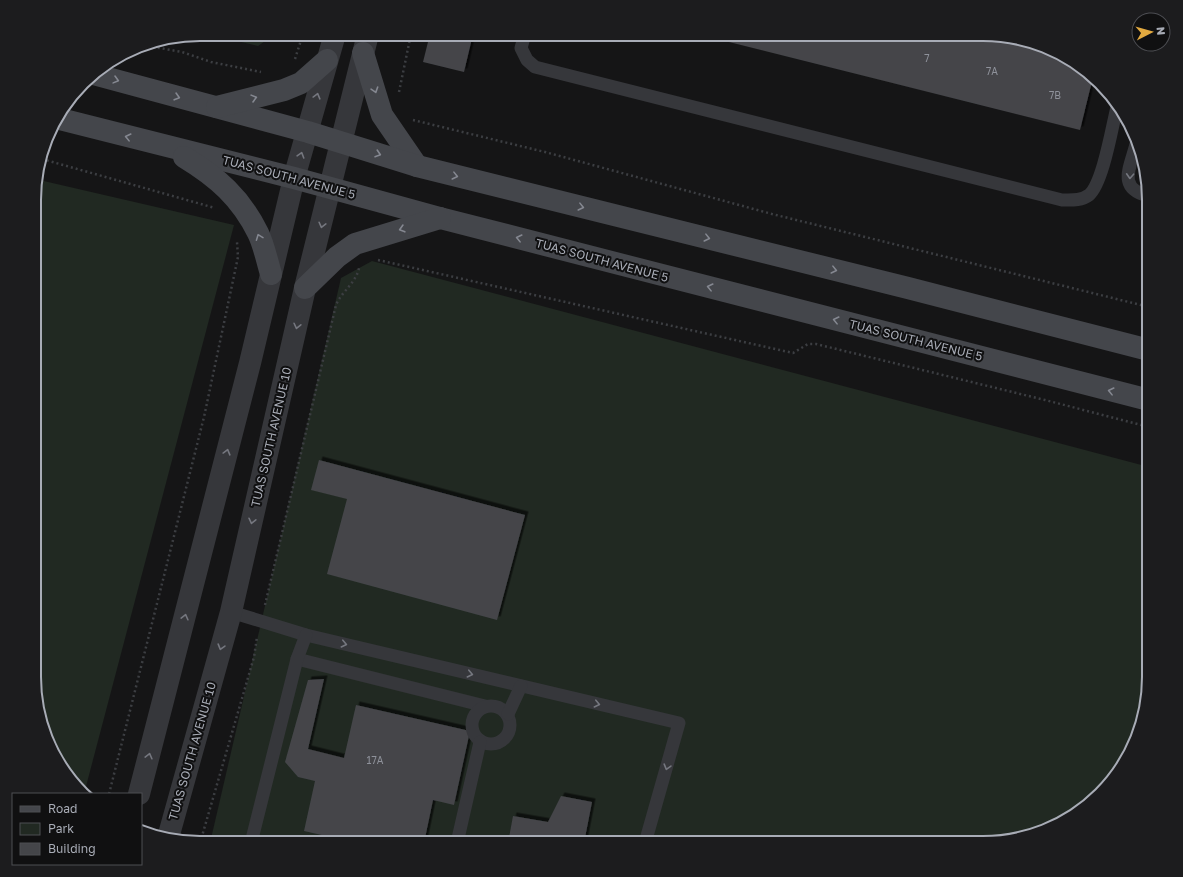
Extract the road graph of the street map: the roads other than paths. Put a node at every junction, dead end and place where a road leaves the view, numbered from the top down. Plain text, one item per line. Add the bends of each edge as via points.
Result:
1 (333, 41) edge
2 (523, 41) edge
3 (365, 44) edge
4 (327, 60) junction
5 (100, 76) edge
6 (216, 108) junction
7 (1116, 113) edge
8 (62, 120) edge
9 (308, 132) junction
10 (341, 142) junction
11 (166, 146) junction
12 (1134, 150) edge
13 (417, 166) junction
14 (294, 178) junction
15 (331, 188) junction
16 (1142, 194) edge
17 (440, 218) junction
18 (272, 274) junction
19 (305, 288) junction
20 (1142, 348) edge
21 (1142, 398) edge
22 (231, 612) junction
23 (306, 635) junction
24 (297, 659) junction
25 (521, 686) junction
26 (485, 706) junction
27 (508, 714) junction
28 (480, 742) junction
29 (139, 793) edge
30 (169, 833) edge
31 (253, 836) edge
32 (459, 836) edge
33 (647, 836) edge

1 - 4 street
2 - 7 lane via 521,48 534,67 1062,200 1078,199 1088,195 1098,184
3 - 10 street, TUAS SOUTH AVENUE 10
3 -> 13 main road via 382,115
6 -> 4 main road via 301,83
9 -> 4 street
5 -> 6 main road
6 - 9 main road
11 -> 8 main road, TUAS SOUTH AVENUE 5
9 - 10 main road
14 -> 9 street
10 -> 13 main road
10 - 15 street, TUAS SOUTH AVENUE 10
11 - 14 main road, TUAS SOUTH AVENUE 5
18 -> 11 main road via 259,234 243,205 209,172
12 -> 16 lane via 1128,177 1131,188
13 -> 20 main road
14 - 15 main road, TUAS SOUTH AVENUE 5
14 - 18 street
15 - 17 main road, TUAS SOUTH AVENUE 5
15 -> 19 street, TUAS SOUTH AVENUE 10
17 -> 19 main road via 355,244 337,257
21 -> 17 main road, TUAS SOUTH AVENUE 5
29 -> 18 street
19 -> 22 street, TUAS SOUTH AVENUE 10
22 - 23 lane
22 -> 30 street, TUAS SOUTH AVENUE 10
23 - 24 lane
23 -> 25 lane
24 - 26 lane
24 - 31 lane
25 - 27 lane
25 -> 33 lane via 679,723
26 - 27 lane via 502,708
26 - 28 lane via 472,718 474,736
27 - 28 lane via 509,732 505,739 493,744
28 - 32 lane

